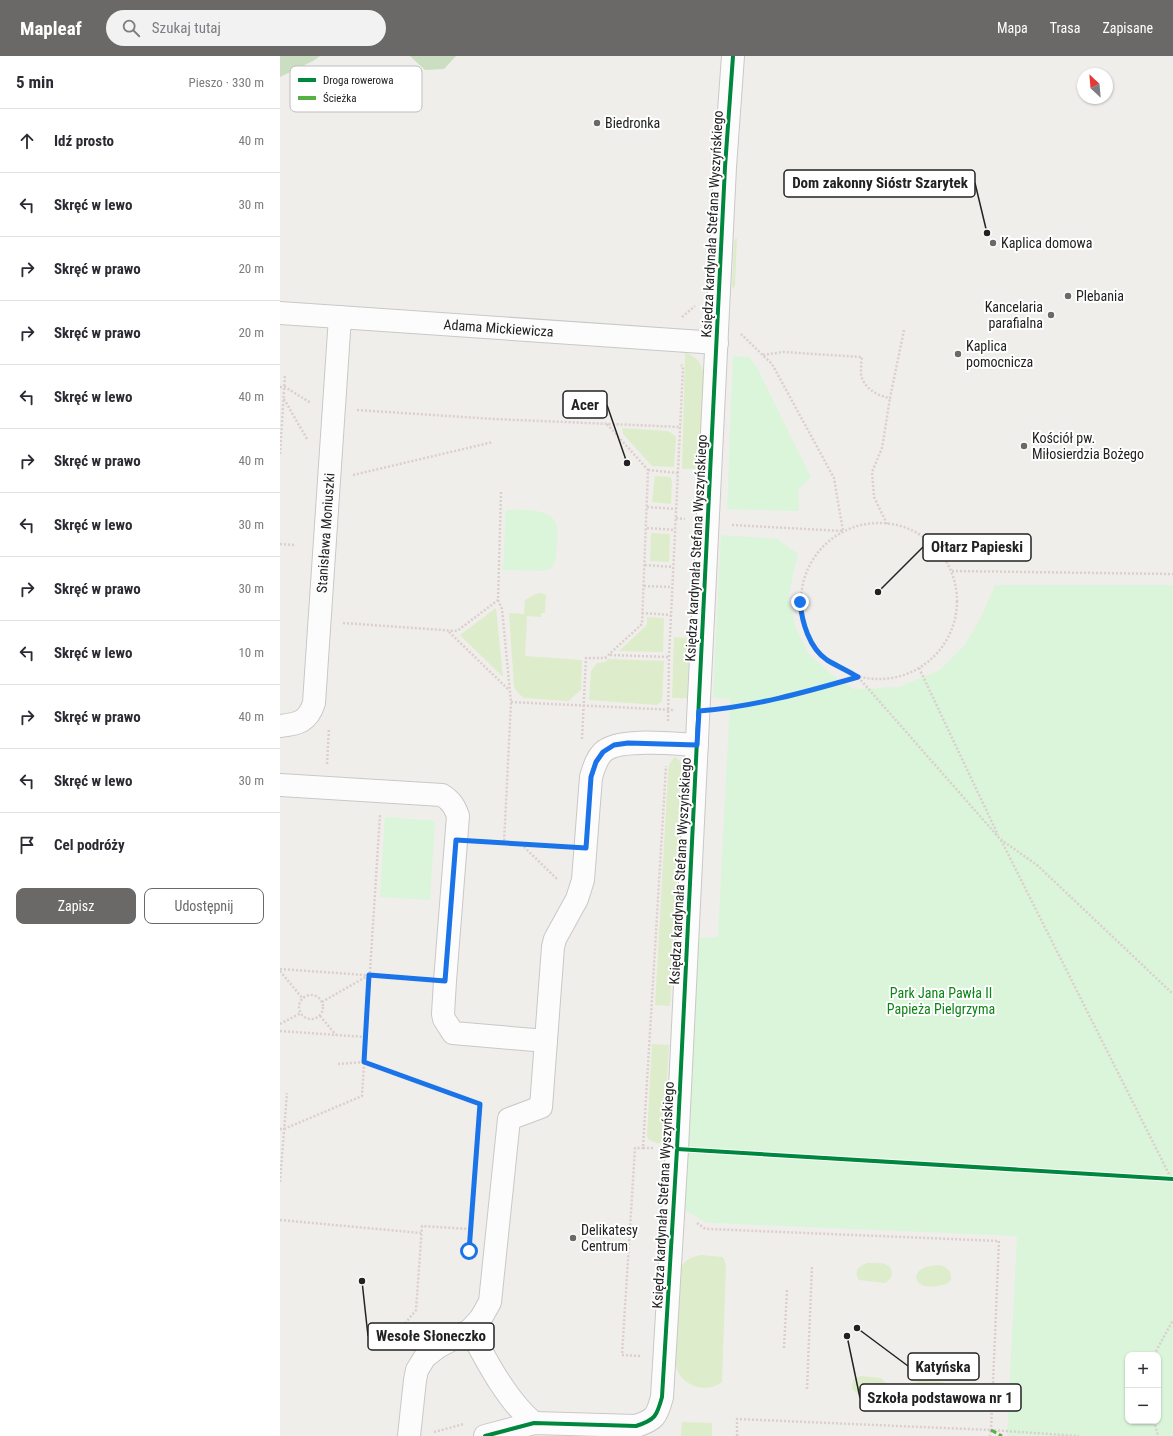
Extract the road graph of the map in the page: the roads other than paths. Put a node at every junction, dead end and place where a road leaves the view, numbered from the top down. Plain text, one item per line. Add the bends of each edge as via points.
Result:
1 (733, 56) edge
2 (280, 313) edge
3 (340, 317) junction
4 (717, 343) junction
5 (280, 726) edge
6 (697, 745) junction
7 (280, 785) edge
8 (546, 1041) junction
9 (470, 1330) junction
10 (534, 1423) junction
11 (409, 1436) edge
12 (485, 1436) edge

1 - 4 street, Księdza kardynała Stefana Wyszyńskiego
2 - 3 street, Adama Mickiewicza
3 - 4 street, Adama Mickiewicza
3 - 5 street, Stanisława Moniuszki via 314,703 311,713 303,721
4 - 6 street, Księdza kardynała Stefana Wyszyńskiego
6 - 8 street via 614,745 603,752 596,762 591,777 583,880 577,899 555,939
6 - 10 street, Księdza kardynała Stefana Wyszyńskiego via 662,1397 658,1412 648,1422 636,1426
7 - 8 street via 442,795 450,800 458,816 444,1019 453,1033
8 - 9 street via 541,1108 509,1119 490,1302
9 - 10 street via 510,1397
9 - 11 street via 424,1357 415,1380
10 - 12 street, Księdza kardynała Stefana Wyszyńskiego

